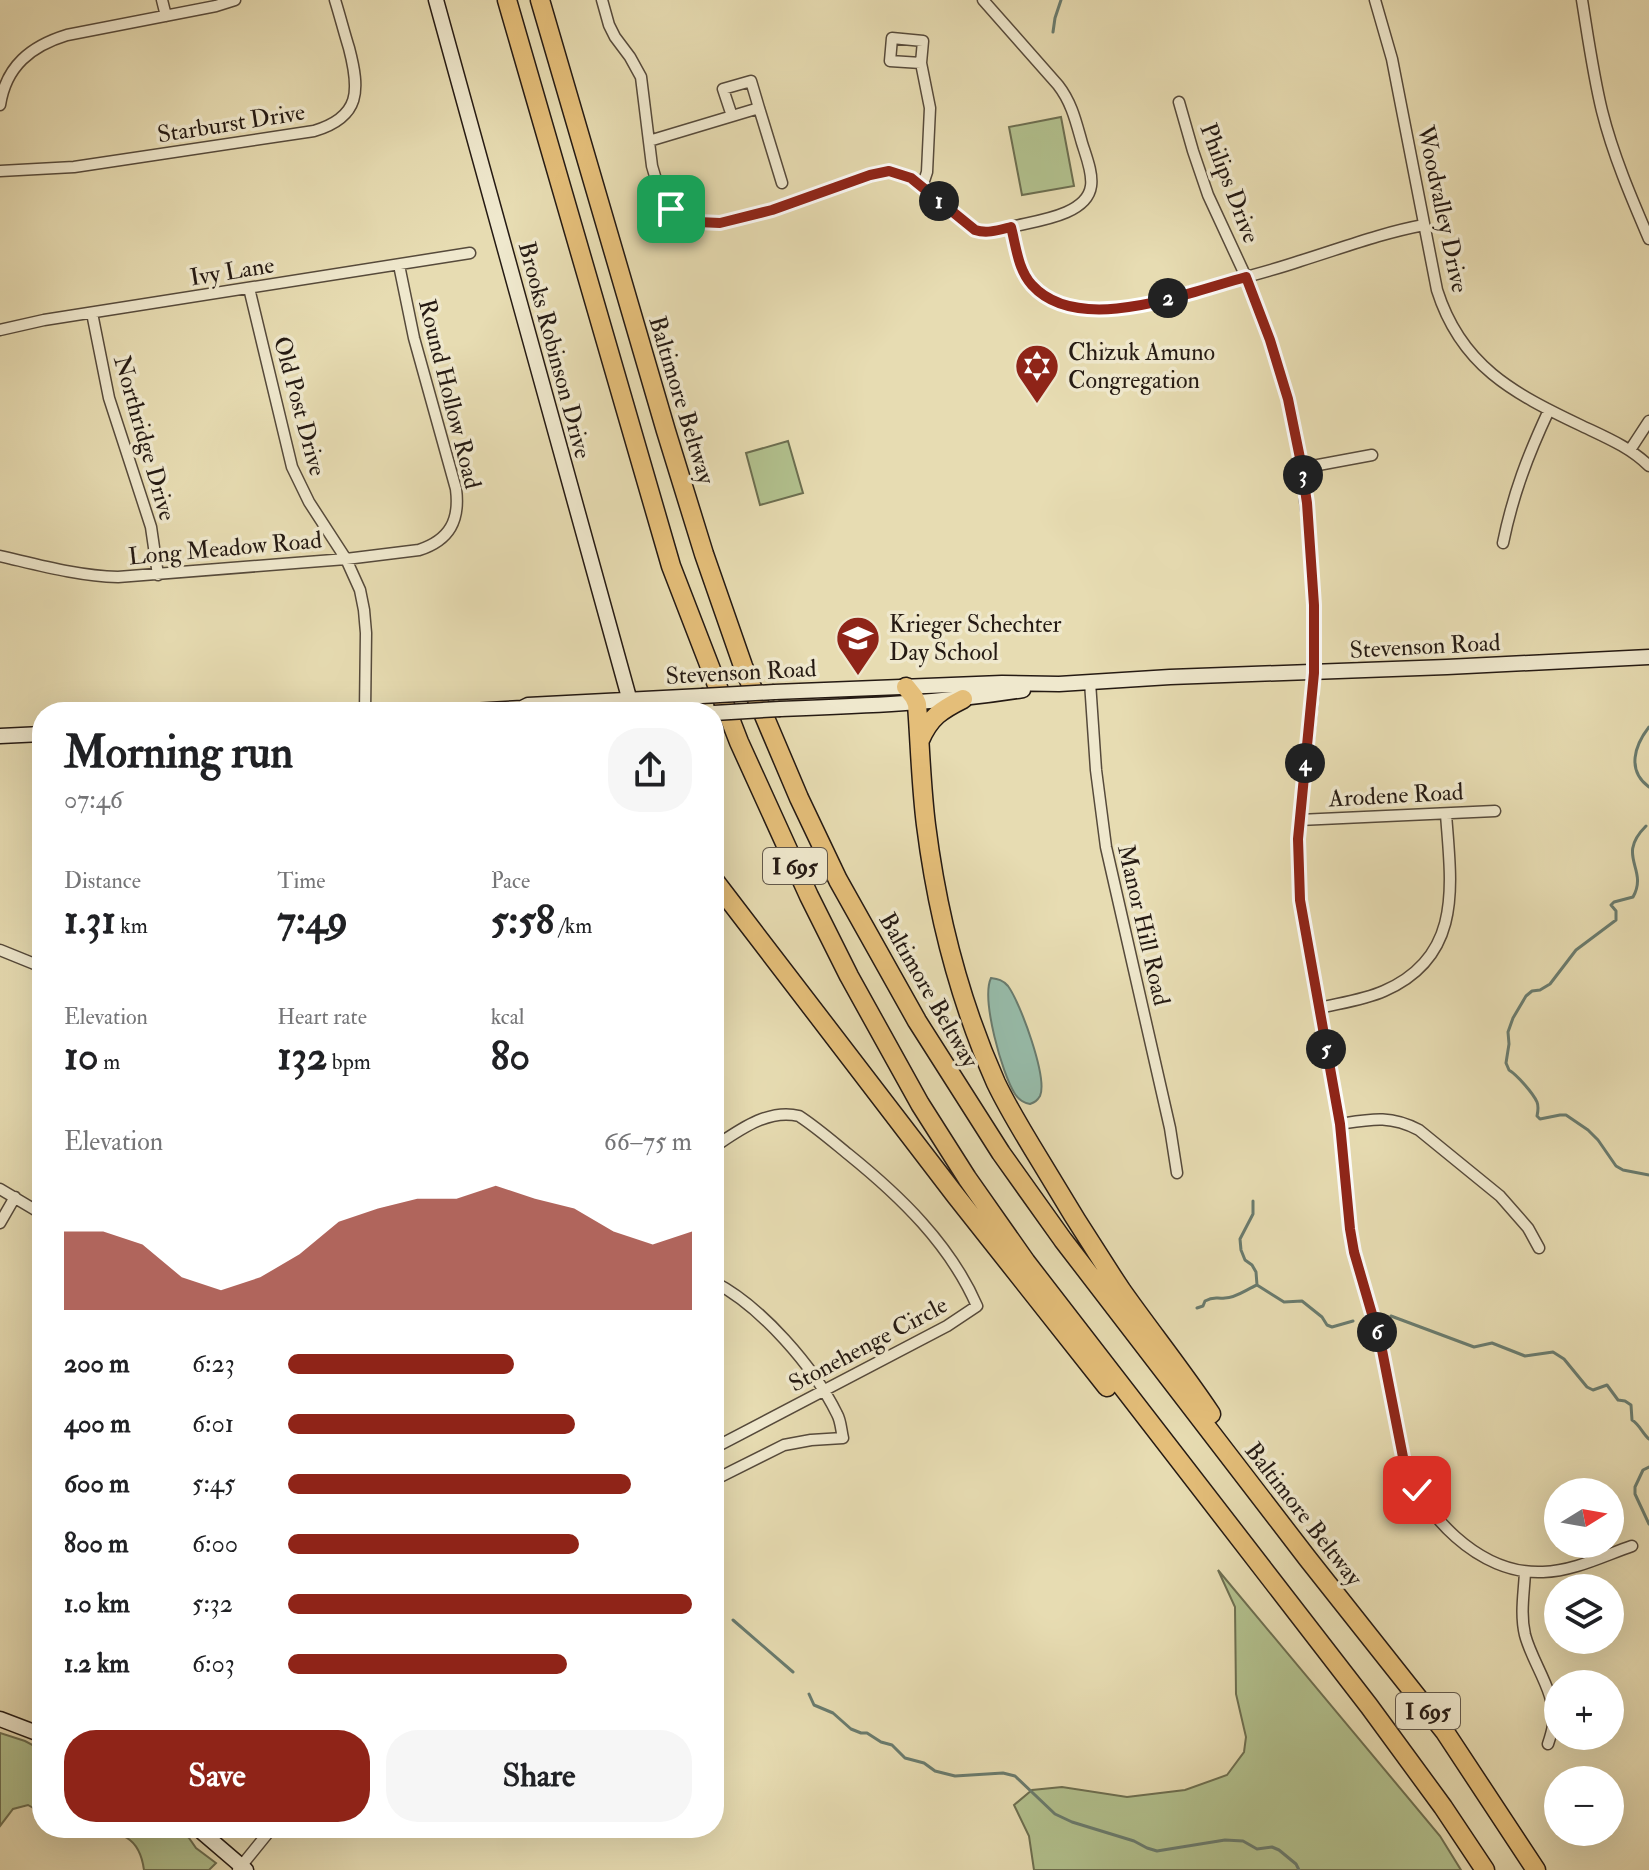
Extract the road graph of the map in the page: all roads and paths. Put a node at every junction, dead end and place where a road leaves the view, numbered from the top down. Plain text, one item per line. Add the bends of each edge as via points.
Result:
1 (162, 0) edge
2 (235, 0) edge
3 (335, 0) edge
4 (436, 0) edge
5 (507, 0) edge
6 (540, 0) edge
7 (602, 0) edge
8 (983, 0) edge
9 (1375, 0) edge
10 (1582, 0) edge
11 (166, 16) junction
12 (921, 63) dead end
13 (1179, 102) dead end
14 (0, 105) edge
15 (759, 108) junction
16 (732, 116) junction
17 (649, 141) junction
18 (0, 171) edge
19 (782, 183) dead end
20 (922, 187) junction
21 (1424, 225) junction
22 (1011, 227) junction
23 (1649, 239) edge
24 (470, 253) dead end
25 (399, 265) junction
26 (1246, 277) junction
27 (249, 288) junction
28 (92, 313) junction
29 (0, 330) edge
30 (1549, 410) junction
31 (1649, 421) edge
32 (1630, 450) junction
33 (1372, 455) dead end
34 (1649, 466) edge
35 (1302, 468) junction
36 (448, 532) joint
37 (1503, 543) dead end
38 (0, 556) edge
39 (346, 559) junction
40 (158, 575) junction
41 (1649, 657) edge
42 (1314, 673) junction
43 (1090, 682) junction
44 (1059, 684) junction
45 (906, 687) junction
46 (963, 699) junction
47 (365, 702) edge
48 (630, 702) edge
49 (659, 702) edge
50 (724, 702) edge
51 (724, 703) edge
52 (917, 704) junction
53 (724, 712) edge
54 (32, 734) edge
55 (0, 736) edge
56 (919, 742) junction
57 (1495, 811) dead end
58 (1446, 814) junction
59 (1299, 820) junction
60 (724, 893) edge
61 (0, 950) edge
62 (32, 963) edge
63 (1319, 1008) junction
64 (1340, 1124) junction
65 (724, 1140) edge
66 (1177, 1173) dead end
67 (0, 1189) edge
68 (15, 1197) junction
69 (32, 1208) edge
70 (0, 1223) edge
71 (1539, 1248) dead end
72 (724, 1289) edge
73 (823, 1391) junction
74 (724, 1443) edge
75 (724, 1475) edge
76 (1632, 1546) dead end
77 (1308, 1559) junction
78 (1525, 1572) junction
79 (1303, 1621) junction
80 (1544, 1683) edge
81 (0, 1719) edge
82 (32, 1731) edge
83 (208, 1838) edge
84 (265, 1838) edge
85 (242, 1869) edge
86 (1485, 1870) edge
87 (1536, 1870) edge

1 - 11 street
2 - 11 street
3 - 18 street, Starburst Drive via 356,89 347,112 328,127 74,167
4 - 48 main road, Brooks Robinson Drive
5 - 50 highway, I 695 via 671,566
6 - 77 highway, Baltimore Beltway / I 695 via 704,554 743,666 838,880 917,1021 1001,1153
7 - 17 street via 615,37 641,77
8 - 22 street via 1069,100 1092,185 1084,201 1068,213
9 - 21 street, Woodvalley Drive via 1392,59
10 - 23 street via 1605,122
11 - 14 street via 67,35 36,47 15,68
12 - 20 street via 930,108
13 - 26 street, Philips Drive via 1208,195
15 - 16 street
15 - 16 street via 751,81 723,89
15 - 19 street
16 - 17 street
17 - 20 street via 660,193 671,209 698,222 753,215 889,171
20 - 22 street via 975,230
21 - 26 street
21 - 30 street, Woodvalley Drive via 1442,306 1461,340 1500,382
22 - 26 street via 1032,286 1068,306 1100,310 1142,305
24 - 25 street, Ivy Lane
25 - 27 street, Ivy Lane
25 - 36 street, Round Hollow Road via 456,489 457,510
26 - 35 street, Philips Drive via 1278,363
27 - 28 street, Ivy Lane
27 - 39 street, Old Post Drive via 292,467
28 - 29 street, Ivy Lane
28 - 40 street, Northridge Drive via 109,398 151,527
30 - 32 street, Woodvalley Drive
30 - 37 street via 1520,478
31 - 32 street
32 - 34 street, Woodvalley Drive
33 - 35 street
35 - 42 street, Philips Drive via 1311,550
36 - 39 street, Long Meadow Road via 419,550
38 - 40 street, Long Meadow Road via 98,576
39 - 40 street, Long Meadow Road
39 - 47 street, Old Post Drive via 364,610
41 - 42 main road, Stevenson Road
42 - 43 main road, Stevenson Road
42 - 59 street, Philips Drive
43 - 44 main road, Stevenson Road
43 - 66 street, Manor Hill Road via 1106,847
44 - 45 main road, Stevenson Road
44 - 46 main road, Stevenson Road
45 - 49 main road, Stevenson Road, bridge
45 - 52 highway
46 - 52 main road, Stevenson Road
46 - 56 highway via 932,719
51 - 79 highway, I 695 via 809,896 920,1104 1026,1262
52 - 53 main road, Stevenson Road, bridge
52 - 56 highway
54 - 55 main road
56 - 77 highway via 926,825 942,914 978,1040 997,1084 1098,1255
57 - 58 street, Arodene Road
58 - 59 street, Arodene Road
58 - 63 street via 1450,908 1432,951 1414,973 1383,991
59 - 63 street, Philips Drive via 1300,900
60 - 79 highway via 1075,1348 1286,1607
61 - 62 street
63 - 64 street, Philips Drive
64 - 71 street via 1383,1118 1419,1130 1500,1196
64 - 78 street, Philips Drive via 1354,1252 1409,1474 1425,1502 1462,1543 1479,1556
65 - 73 street, Stonehenge Circle via 763,1119 799,1116 913,1211 972,1293 977,1306 964,1316
67 - 68 street
68 - 69 street
68 - 70 street
72 - 73 street via 775,1330
73 - 74 street, Stonehenge Circle
73 - 75 street via 839,1416 843,1438 784,1445
76 - 78 street, Philips Drive via 1559,1571
77 - 87 highway, Baltimore Beltway / I 695 via 1445,1732
78 - 80 street via 1522,1618
79 - 86 highway, I 695
81 - 82 main road
83 - 85 main road
84 - 85 street

